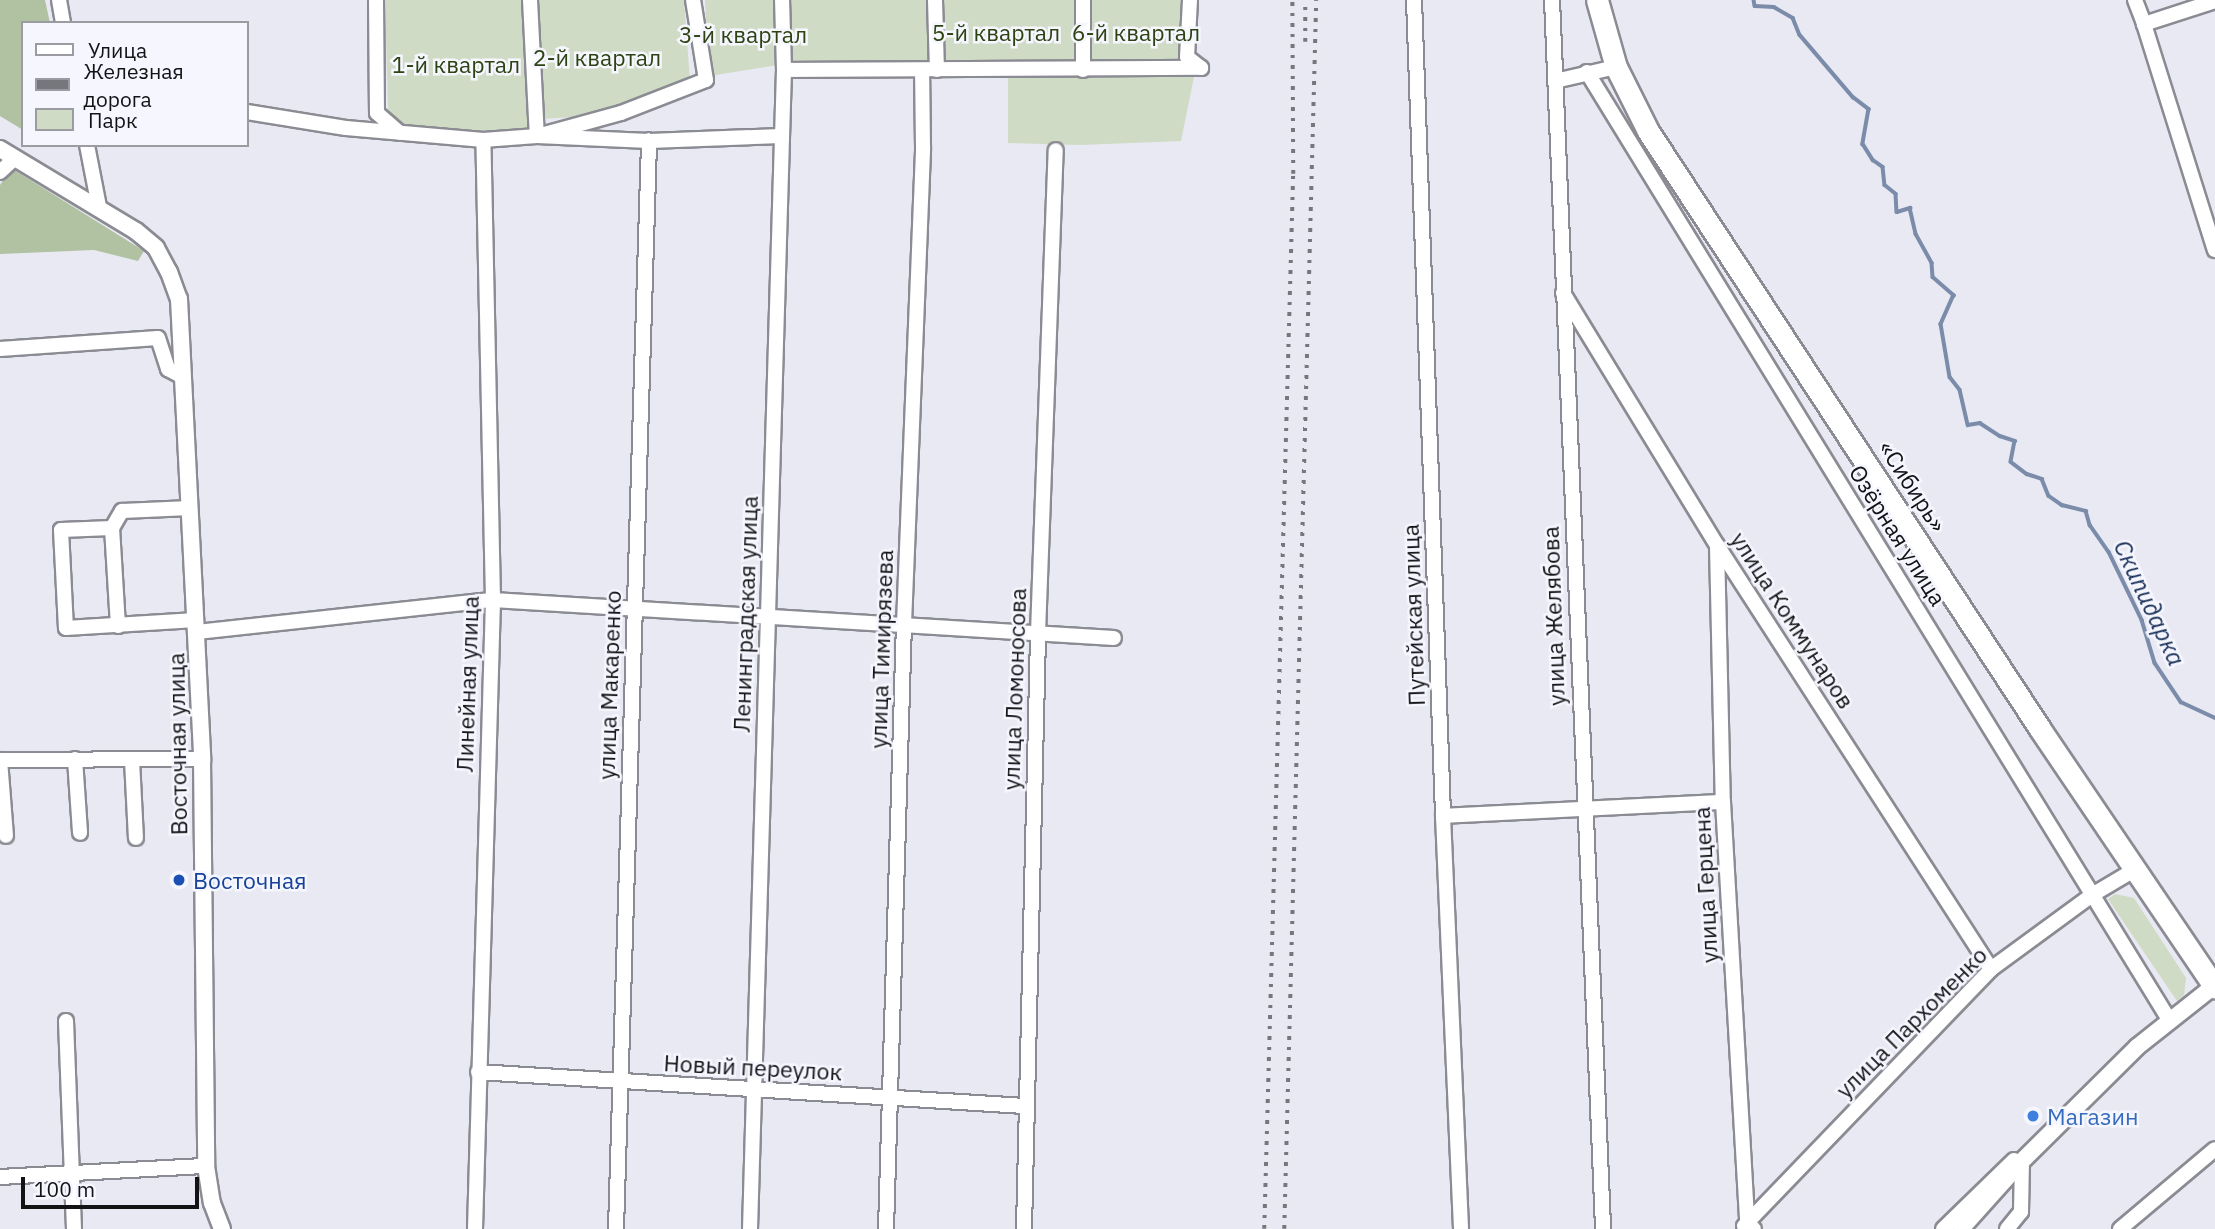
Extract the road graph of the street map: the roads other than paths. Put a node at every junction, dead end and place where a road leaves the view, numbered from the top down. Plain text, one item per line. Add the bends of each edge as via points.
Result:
1 (59, 0) edge
2 (376, 0) edge
3 (530, 0) edge
4 (693, 0) edge
5 (782, 0) edge
6 (935, 0) edge
7 (1083, 0) edge
8 (1190, 0) edge
9 (1414, 0) edge
10 (1552, 0) edge
11 (1597, 0) edge
12 (2135, 0) edge
13 (2215, 1) edge
14 (63, 21) edge
15 (2144, 24) junction
16 (1616, 67) junction
17 (783, 70) junction
18 (929, 70) junction
19 (1083, 70) junction
20 (1587, 72) junction
21 (1555, 81) junction
22 (248, 113) edge
23 (400, 133) junction
24 (537, 136) junction
25 (781, 136) junction
26 (483, 140) junction
27 (649, 141) junction
28 (87, 147) edge
29 (0, 149) edge
30 (1056, 150) dead end
31 (15, 158) junction
32 (0, 172) edge
33 (99, 207) junction
34 (2215, 250) edge
35 (1562, 292) junction
36 (0, 348) edge
37 (183, 377) junction
38 (190, 508) junction
39 (112, 528) junction
40 (1717, 545) junction
41 (493, 600) junction
42 (634, 608) junction
43 (768, 615) junction
44 (904, 624) junction
45 (118, 626) junction
46 (197, 626) junction
47 (1038, 633) junction
48 (1114, 638) dead end
49 (75, 759) junction
50 (202, 759) junction
51 (0, 760) edge
52 (132, 760) junction
53 (1723, 802) junction
54 (1585, 811) junction
55 (1443, 816) junction
56 (80, 833) dead end
57 (6, 836) dead end
58 (136, 838) dead end
59 (2134, 870) junction
60 (2092, 895) junction
61 (1991, 969) junction
62 (2215, 986) edge
63 (66, 1021) dead end
64 (2170, 1021) junction
65 (478, 1072) junction
66 (620, 1082) junction
67 (754, 1089) junction
68 (889, 1097) junction
69 (1025, 1107) junction
70 (2059, 1124) junction
71 (2215, 1149) edge
72 (2022, 1161) junction
73 (206, 1166) junction
74 (71, 1172) junction
75 (0, 1177) edge
76 (1747, 1227) edge
77 (74, 1229) edge
78 (222, 1229) edge
79 (475, 1229) edge
80 (615, 1229) edge
81 (750, 1229) edge
82 (886, 1229) edge
83 (1024, 1229) edge
84 (1461, 1229) edge
85 (1603, 1229) edge
86 (1943, 1229) edge
87 (1961, 1229) edge
88 (2007, 1229) edge
89 (2120, 1229) edge

1 - 14 street
2 - 23 street via 377,113
3 - 24 street
4 - 24 street via 706,80 621,113
5 - 17 street, Ленинградская улица
6 - 18 street, улица Тимирязева
7 - 19 street
8 - 19 street via 1187,57 1201,68
9 - 55 street, Путейская улица
10 - 21 street, улица Желябова
11 - 16 main road, «Сибирь»
12 - 15 street
13 - 15 street
15 - 34 street
16 - 20 street
16 - 59 main road, «Сибирь» via 1648,131
17 - 18 street
17 - 25 street, Ленинградская улица
18 - 19 street
18 - 44 street, улица Тимирязева
20 - 21 street
20 - 60 street, Озёрная улица
21 - 35 street, улица Желябова
22 - 23 street
23 - 26 street
24 - 26 street
24 - 27 street
25 - 27 street
25 - 43 street, Ленинградская улица
26 - 41 street, Линейная улица
27 - 42 street, улица Макаренко
28 - 33 street
29 - 31 street, Восточная улица
30 - 47 street, улица Ломоносова
31 - 32 street
31 - 33 street, Восточная улица
33 - 37 street, Восточная улица via 156,248 169,272 178,299
35 - 40 street, улица Коммунаров
35 - 54 street, улица Желябова
36 - 37 street via 158,338 168,369
37 - 38 street, Восточная улица
38 - 39 street via 122,511
38 - 46 street, Восточная улица
39 - 45 street
39 - 45 street via 61,530 66,628
40 - 53 street, улица Герцена
40 - 61 street, улица Коммунаров
41 - 42 street
41 - 46 street
41 - 65 street, Линейная улица
42 - 43 street
42 - 66 street, улица Макаренко
43 - 44 street
43 - 67 street, Ленинградская улица
44 - 47 street
44 - 68 street, улица Тимирязева
45 - 46 street
46 - 50 street, Восточная улица
47 - 48 street
47 - 69 street, улица Ломоносова
49 - 51 street
49 - 52 street
49 - 56 street
50 - 52 street
50 - 73 street, Восточная улица
51 - 57 street
52 - 58 street
53 - 54 street
53 - 76 street, улица Герцена
54 - 55 street
54 - 85 street, улица Желябова
55 - 84 street, Путейская улица
59 - 60 street, улица Пархоменко
59 - 62 main road, «Сибирь»
60 - 61 street, улица Пархоменко
60 - 64 street, Озёрная улица
61 - 76 street, улица Пархоменко
62 - 64 street
63 - 74 street
64 - 70 street
65 - 66 street, Новый переулок
65 - 79 street, Линейная улица
66 - 67 street, Новый переулок
66 - 80 street, улица Макаренко
67 - 68 street, Новый переулок
67 - 81 street, Ленинградская улица
68 - 69 street, Новый переулок
68 - 82 street, улица Тимирязева
69 - 83 street, улица Ломоносова
70 - 72 street
70 - 86 street via 2018,1156
71 - 89 street
72 - 87 street
72 - 88 street via 2021,1212
73 - 74 street
73 - 78 street, Восточная улица
74 - 75 street
74 - 77 street

